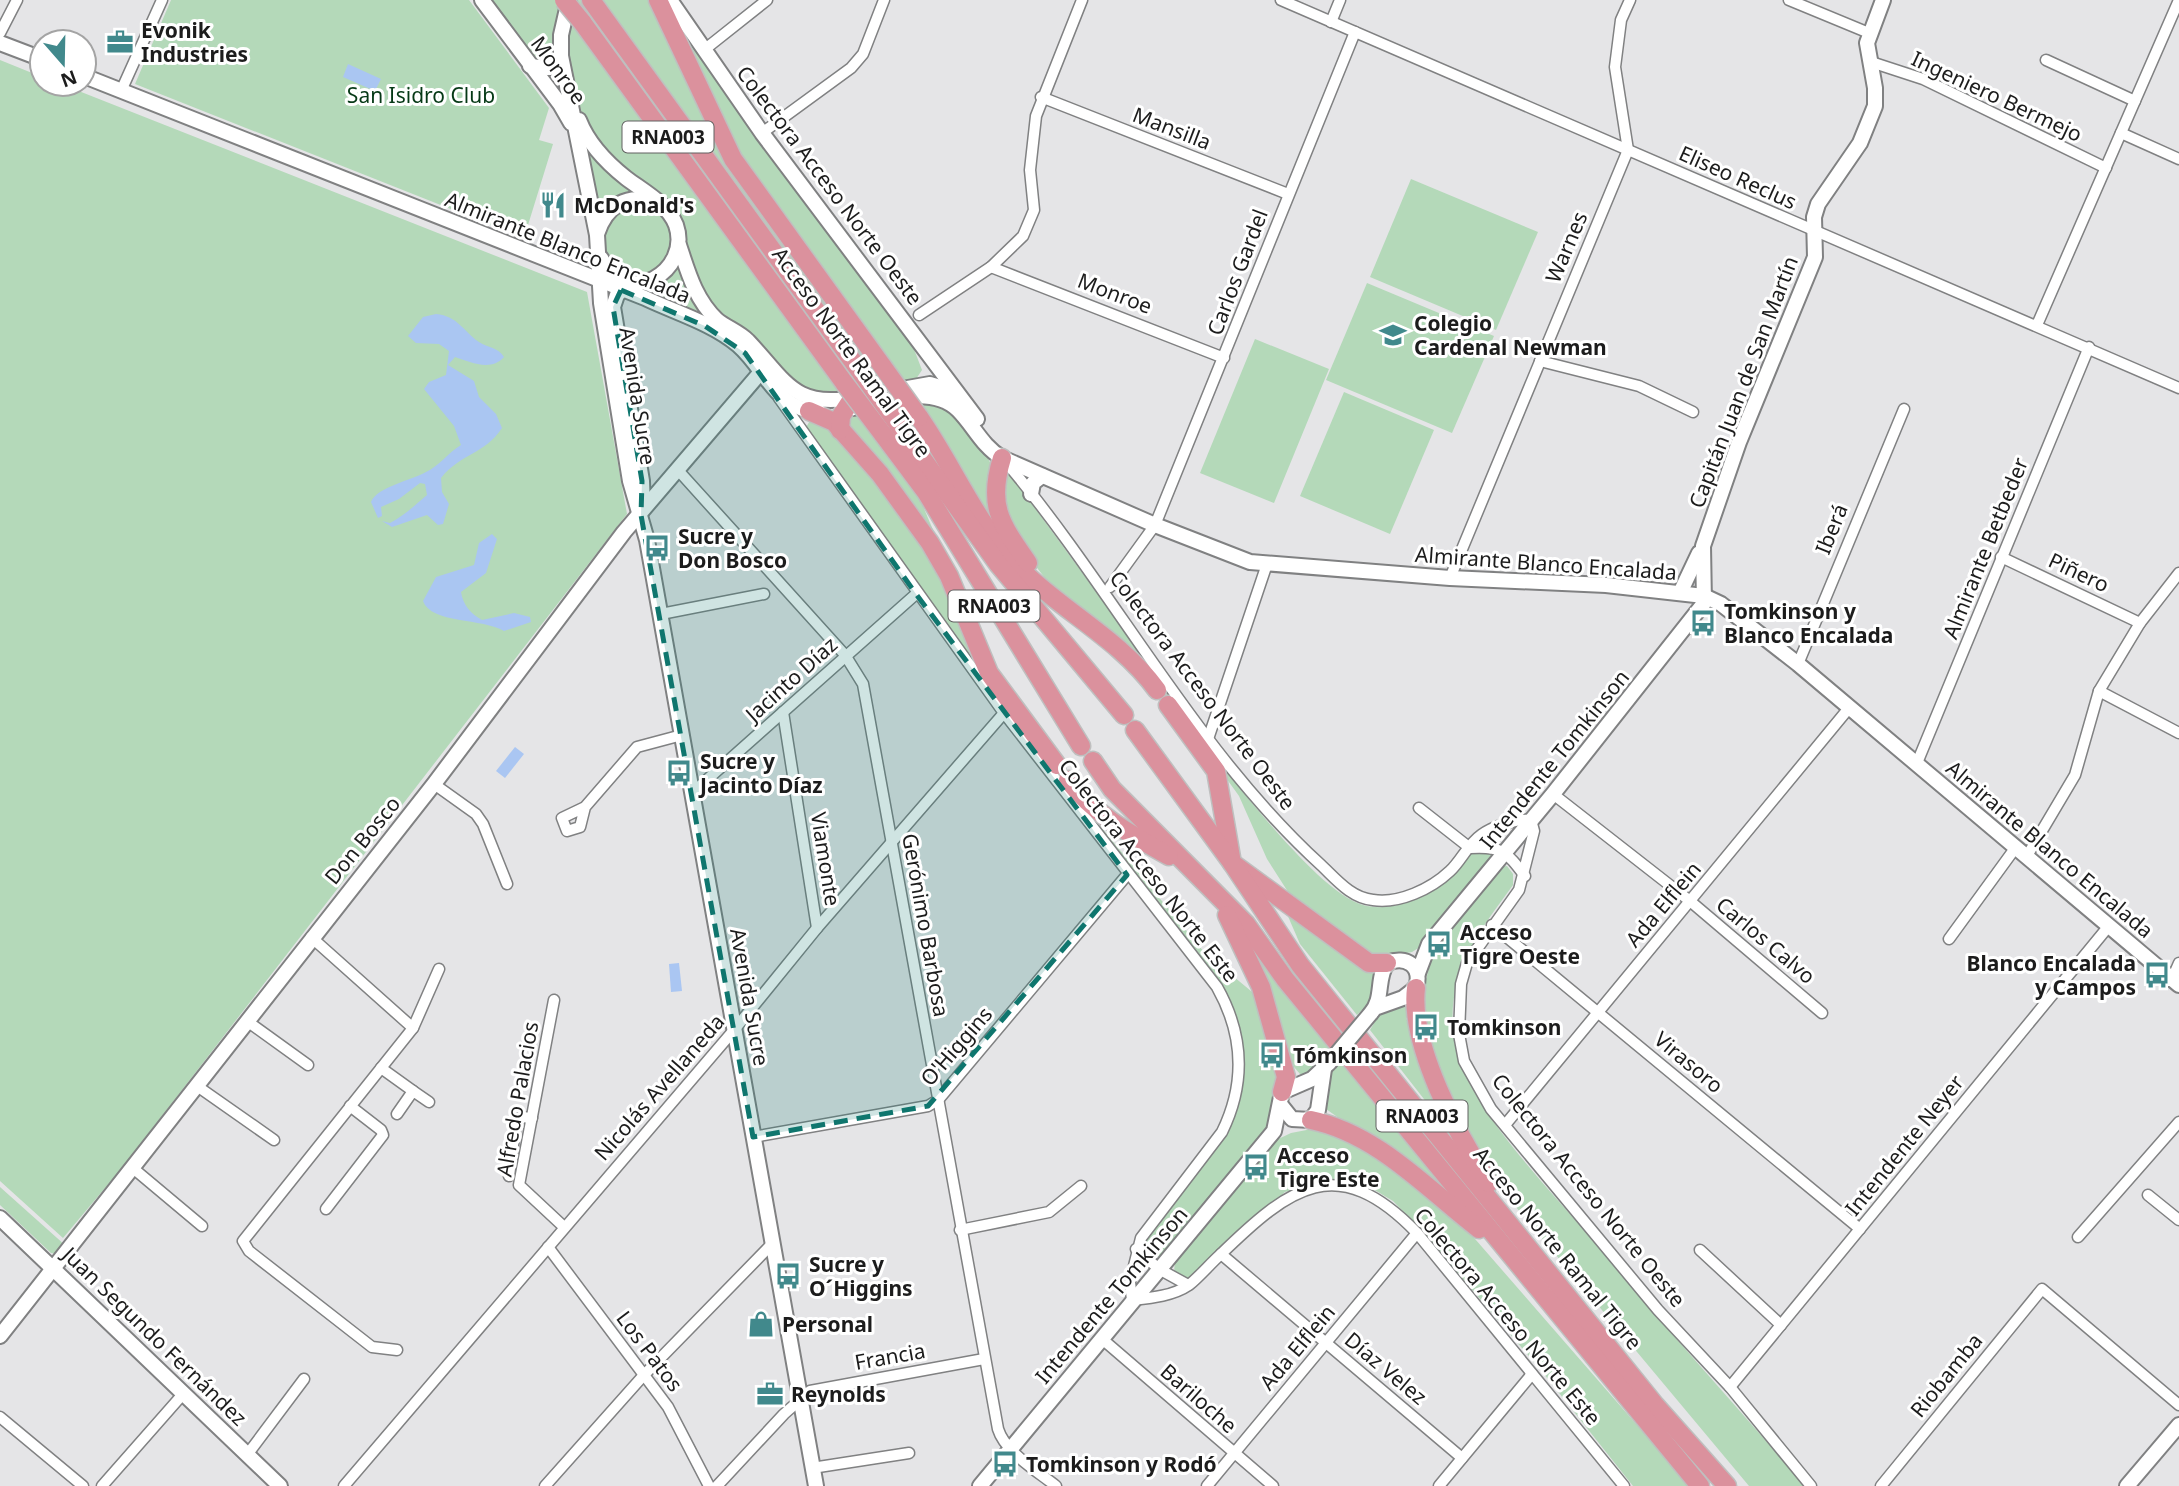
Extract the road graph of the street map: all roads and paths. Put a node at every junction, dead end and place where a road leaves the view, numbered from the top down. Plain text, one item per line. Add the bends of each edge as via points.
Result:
1 (17, 0) edge
2 (162, 0) edge
3 (482, 0) edge
4 (566, 0) edge
5 (658, 0) edge
6 (670, 0) edge
7 (767, 0) edge
8 (884, 0) edge
9 (1082, 0) edge
10 (1281, 0) edge
11 (1340, 0) edge
12 (1630, 0) edge
13 (1788, 0) edge
14 (1883, 0) edge
15 (2179, 0) edge
16 (592, 1) edge
17 (1331, 22) junction
18 (1355, 32) junction
19 (0, 33) edge
20 (1869, 33) junction
21 (0, 43) edge
22 (704, 50) junction
23 (28, 54) edge
24 (561, 56) junction
25 (2046, 60) dead end
26 (1871, 62) junction
27 (530, 66) junction
28 (98, 82) edge
29 (121, 91) junction
30 (1041, 97) junction
31 (571, 99) junction
32 (2135, 101) junction
33 (576, 132) junction
34 (762, 133) junction
35 (2121, 133) junction
36 (1628, 150) junction
37 (2179, 159) edge
38 (2106, 168) junction
39 (1288, 194) junction
40 (660, 204) junction
41 (1815, 232) junction
42 (597, 235) junction
43 (679, 244) junction
44 (599, 251) junction
45 (991, 267) junction
46 (601, 281) junction
47 (623, 285) junction
48 (919, 315) dead end
49 (2037, 325) junction
50 (2089, 347) junction
51 (931, 357) junction
52 (1224, 358) junction
53 (1540, 361) junction
54 (760, 373) junction
55 (930, 384) junction
56 (2179, 388) edge
57 (957, 393) junction
58 (776, 395) junction
59 (917, 396) junction
60 (848, 397) junction
61 (1904, 409) dead end
62 (809, 411) junction
63 (1693, 412) dead end
64 (889, 428) junction
65 (840, 430) junction
66 (1002, 458) junction
67 (677, 469) junction
68 (1042, 475) junction
69 (1031, 494) junction
70 (641, 516) junction
71 (1155, 525) junction
72 (1703, 545) junction
73 (2001, 557) junction
74 (1267, 564) junction
75 (2179, 573) edge
76 (1450, 578) junction
77 (1110, 587) dead end
78 (1680, 593) junction
79 (764, 594) dead end
80 (916, 594) junction
81 (1054, 596) junction
82 (1704, 596) junction
83 (661, 614) junction
84 (2140, 623) junction
85 (845, 656) junction
86 (1798, 664) junction
87 (1157, 690) dead end
88 (2099, 691) junction
89 (1168, 705) dead end
90 (1849, 708) junction
91 (783, 712) junction
92 (1004, 713) junction
93 (1124, 715) dead end
94 (1135, 730) dead end
95 (2179, 733) edge
96 (682, 735) junction
97 (1208, 738) junction
98 (1081, 746) dead end
99 (1093, 761) dead end
100 (1917, 763) junction
101 (1057, 765) dead end
102 (1068, 780) dead end
103 (433, 784) junction
104 (692, 793) junction
105 (1553, 794) junction
106 (585, 807) dead end
107 (1419, 808) dead end
108 (1531, 820) junction
109 (892, 842) junction
110 (1470, 848) junction
111 (1506, 851) junction
112 (2021, 851) junction
113 (1232, 863) junction
114 (1187, 866) junction
115 (1127, 875) junction
116 (1525, 876) junction
117 (507, 884) dead end
118 (1211, 888) junction
119 (1690, 901) junction
120 (1492, 925) junction
121 (2108, 927) junction
122 (817, 928) junction
123 (312, 937) junction
124 (1949, 939) dead end
125 (1429, 944) junction
126 (1396, 961) junction
127 (2179, 963) edge
128 (439, 969) dead end
129 (1417, 980) junction
130 (2176, 982) edge
131 (554, 1000) dead end
132 (1373, 1011) junction
133 (1598, 1012) junction
134 (1822, 1013) dead end
135 (247, 1021) junction
136 (413, 1028) junction
137 (734, 1030) junction
138 (308, 1065) dead end
139 (1327, 1066) junction
140 (381, 1068) junction
141 (197, 1086) junction
142 (413, 1091) junction
143 (1281, 1098) junction
144 (938, 1100) junction
145 (429, 1101) dead end
146 (350, 1106) junction
147 (397, 1114) dead end
148 (533, 1118) junction
149 (1305, 1121) junction
150 (2179, 1122) edge
151 (1505, 1125) junction
152 (1274, 1131) junction
153 (753, 1137) junction
154 (274, 1140) dead end
155 (134, 1169) junction
156 (509, 1176) dead end
157 (1081, 1186) dead end
158 (2148, 1195) dead end
159 (326, 1209) dead end
160 (0, 1218) edge
161 (2179, 1220) edge
162 (202, 1226) dead end
163 (564, 1227) junction
164 (1860, 1229) junction
165 (961, 1230) junction
166 (1417, 1233) junction
167 (2078, 1237) dead end
168 (771, 1245) junction
169 (548, 1247) junction
170 (1136, 1249) junction
171 (1700, 1250) dead end
172 (1507, 1252) junction
173 (1221, 1254) junction
174 (55, 1268) junction
175 (1544, 1268) junction
176 (1159, 1269) junction
177 (1188, 1285) junction
178 (1132, 1300) junction
179 (1781, 1325) junction
180 (0, 1336) edge
181 (1101, 1338) junction
182 (1326, 1342) junction
183 (397, 1350) dead end
184 (984, 1359) junction
185 (1531, 1374) junction
186 (643, 1376) junction
187 (304, 1379) dead end
188 (1730, 1387) junction
189 (183, 1394) junction
190 (799, 1399) junction
191 (2179, 1405) edge
192 (0, 1417) edge
193 (2179, 1425) edge
194 (1011, 1448) junction
195 (909, 1453) dead end
196 (1233, 1454) junction
197 (247, 1455) junction
198 (1462, 1458) junction
199 (812, 1468) junction
200 (83, 1486) edge
201 (102, 1486) edge
202 (280, 1486) edge
203 (344, 1486) edge
204 (545, 1486) edge
205 (709, 1486) edge
206 (717, 1486) edge
207 (816, 1486) edge
208 (980, 1486) edge
209 (1056, 1486) edge
210 (1207, 1486) edge
211 (1273, 1486) edge
212 (1439, 1486) edge
213 (1624, 1486) edge
214 (1700, 1486) edge
215 (1727, 1486) edge
216 (1811, 1486) edge
217 (1881, 1486) edge
218 (2127, 1486) edge

1 - 19 street
2 - 29 street
3 - 27 street, Monroe
4 - 24 street
4 - 60 highway, Acceso Norte Ramal Tigre / RNA003, bridge
5 - 81 highway, bridge via 733,159 919,416 1004,551
6 - 22 street, Colectora Acceso Norte Oeste
7 - 22 street
8 - 34 street via 863,54 851,68
9 - 30 street
10 - 17 street, Eliseo Reclus
11 - 17 street
12 - 36 street via 1621,20 1615,67
13 - 20 street
14 - 20 street, Capitán Juan de San Martín
15 - 32 street
16 - 64 highway, Acceso Norte Ramal Tigre / RNA003, bridge via 862,374
17 - 18 street, Eliseo Reclus
18 - 36 street, Eliseo Reclus
18 - 39 street, Carlos Gardel
20 - 26 street, Capitán Juan de San Martín
21 - 23 street
22 - 34 street, Colectora Acceso Norte Oeste
24 - 27 street via 548,68
24 - 31 street
25 - 32 street
26 - 38 street, Ingeniero Bermejo via 1923,79
26 - 41 street, Capitán Juan de San Martín via 1875,106 1860,143 1818,204
27 - 33 street, Monroe
28 - 29 street, Almirante Blanco Encalada
29 - 46 street, Almirante Blanco Encalada
30 - 39 street, Mansilla
30 - 45 street via 1030,170 1034,210 1023,236
31 - 33 street
31 - 40 street via 580,124 602,155
32 - 35 street
33 - 42 street
34 - 51 street, Colectora Acceso Norte Oeste
35 - 37 street
35 - 38 street
36 - 41 street, Eliseo Reclus
36 - 53 street, Warnes
38 - 49 street
39 - 52 street, Carlos Gardel
40 - 42 street via 630,198 619,202 606,213
40 - 43 street via 675,223
41 - 49 street, Eliseo Reclus
41 - 72 street, Capitán Juan de San Martín via 1815,257 1739,442
42 - 44 street
43 - 47 street via 666,270 647,281
43 - 60 street, Almirante Blanco Encalada via 706,308 748,342 782,382 810,400
44 - 46 street, Avenida Sucre
44 - 47 street via 606,268
45 - 48 street
45 - 52 street, Monroe
46 - 47 street, Almirante Blanco Encalada
46 - 70 street, Avenida Sucre via 630,481
47 - 54 street, Almirante Blanco Encalada via 726,337
47 - 70 street, Avenida Sucre via 613,307 642,481
49 - 50 street, Eliseo Reclus
50 - 56 street, Eliseo Reclus
50 - 73 street, Almirante Betbeder
51 - 55 street
51 - 57 street, Colectora Acceso Norte Oeste
52 - 71 street, Carlos Gardel
53 - 63 street via 1639,386
53 - 76 street, Warnes
54 - 58 street, Almirante Blanco Encalada
54 - 67 street, Don Bosco
55 - 57 street, Almirante Blanco Encalada
55 - 59 street
55 - 60 street, Almirante Blanco Encalada
57 - 66 street
58 - 62 street, Almirante Blanco Encalada
58 - 80 street, Colectora Acceso Norte Este
59 - 60 street, Almirante Blanco Encalada
59 - 66 street, Almirante Blanco Encalada via 947,402 958,410 989,450
60 - 62 street, Almirante Blanco Encalada
60 - 64 highway, Acceso Norte Ramal Tigre / RNA003, bridge
60 - 65 highway
61 - 86 street, Iberá
62 - 65 highway via 824,416
64 - 93 highway, Acceso Norte Ramal Tigre / RNA003
64 - 98 highway, Acceso Norte Ramal Tigre / RNA003
65 - 101 highway via 880,474 930,543 989,673
66 - 68 street, Almirante Blanco Encalada
66 - 69 street, Colectora Acceso Norte Oeste
66 - 81 highway via 994,486 996,507 1018,550
67 - 70 street, Don Bosco
67 - 85 street, Gerónimo Barbosa
68 - 69 street via 1033,483
68 - 71 street, Almirante Blanco Encalada
69 - 97 street, Colectora Acceso Norte Oeste
70 - 83 street, Avenida Sucre
70 - 103 street, Don Bosco via 624,531
71 - 74 street, Almirante Blanco Encalada via 1235,558
71 - 77 street
72 - 78 street, Capitán Juan de San Martín
72 - 82 street, Capitán Juan de San Martín
73 - 84 street, Piñero
73 - 100 street, Almirante Betbeder
74 - 76 street, Almirante Blanco Encalada
74 - 97 street
75 - 84 street
76 - 78 street, Almirante Blanco Encalada
78 - 82 street, Almirante Blanco Encalada
79 - 83 street
80 - 85 street, Jacinto Díaz
80 - 92 street, Colectora Acceso Norte Este
81 - 87 highway via 1119,648
82 - 86 street, Almirante Blanco Encalada
82 - 105 street, Intendente Tomkinson via 1694,619
83 - 96 street, Avenida Sucre
84 - 88 street
85 - 91 street, Jacinto Díaz
85 - 109 street, Gerónimo Barbosa via 863,684
86 - 90 street, Almirante Blanco Encalada
88 - 95 street
88 - 112 street via 2075,775
89 - 113 highway via 1216,771
90 - 100 street, Almirante Blanco Encalada
90 - 119 street, Ada Elflein
91 - 104 street, Jacinto Díaz
91 - 122 street, Viamonte
92 - 109 street, Nicolás Avellaneda
92 - 115 street, Colectora Acceso Norte Este
94 - 113 highway, Acceso Norte Ramal Tigre / RNA003
96 - 104 street, Avenida Sucre
96 - 106 street via 637,747
97 - 110 street, Colectora Acceso Norte Oeste via 1275,824 1364,899 1398,899 1432,885
99 - 114 highway, Acceso Norte Ramal Tigre / RNA003 via 1112,789
100 - 112 street, Almirante Blanco Encalada
102 - 114 highway via 1084,802 1110,823
103 - 117 street via 483,824
103 - 123 street, Don Bosco
104 - 137 street, Avenida Sucre
105 - 108 street, Intendente Tomkinson
105 - 119 street, Carlos Calvo
107 - 110 street
108 - 110 street, Colectora Acceso Norte Oeste via 1518,820 1480,835
108 - 111 street, Intendente Tomkinson
108 - 116 street, Colectora Acceso Norte Oeste via 1534,831
109 - 122 street, Nicolás Avellaneda
109 - 144 street, Gerónimo Barbosa
110 - 111 street
111 - 116 street
111 - 125 street, Intendente Tomkinson
112 - 121 street, Almirante Blanco Encalada
112 - 124 street
113 - 126 highway via 1368,963
113 - 175 highway, Acceso Norte Ramal Tigre / RNA003 via 1300,965
114 - 118 highway, Acceso Norte Ramal Tigre / RNA003
115 - 144 street, O'Higgins
115 - 170 street, Colectora Acceso Norte Este via 1217,987 1229,1008 1241,1059 1237,1096 1222,1132
116 - 120 street, Colectora Acceso Norte Oeste
118 - 143 highway via 1261,987 1286,1077
118 - 172 highway, Acceso Norte Ramal Tigre / RNA003 via 1246,924 1285,979
119 - 133 street, Ada Elflein
119 - 134 street, Carlos Calvo
120 - 133 street, Virasoro
120 - 151 street, Colectora Acceso Norte Oeste via 1464,974 1459,1034 1464,1061 1478,1091
121 - 130 street, Almirante Blanco Encalada
121 - 164 street, Intendente Neyer
122 - 137 street, Nicolás Avellaneda
123 - 135 street, Don Bosco
123 - 136 street
125 - 126 street, Intendente Tomkinson
125 - 129 street, Intendente Tomkinson
126 - 129 street via 1412,963
126 - 132 street via 1382,970
127 - 130 street
128 - 136 street
129 - 132 street via 1403,998
129 - 175 highway via 1414,1011 1444,1101 1469,1153
131 - 148 street, Alfredo Palacios
132 - 139 street, bridge
133 - 151 street, Ada Elflein
133 - 164 street, Virasoro
135 - 138 street
135 - 141 street, Don Bosco
136 - 140 street
137 - 153 street, Avenida Sucre
137 - 163 street, Nicolás Avellaneda
139 - 143 street
139 - 149 street via 1318,1110
140 - 142 street
140 - 146 street
141 - 154 street
141 - 155 street, Don Bosco
142 - 145 street
142 - 147 street
143 - 149 street via 1287,1116
143 - 152 street, Intendente Tomkinson
144 - 153 street, O'Higgins via 928,1106
144 - 165 street, Gerónimo Barbosa
146 - 159 street via 383,1135
146 - 183 street via 243,1245 372,1347
148 - 156 street via 521,1117 516,1122
148 - 163 street, Alfredo Palacios via 519,1185
149 - 152 street
149 - 172 highway via 1338,1127 1388,1156
150 - 167 street
151 - 188 street, Colectora Acceso Norte Oeste via 1658,1310
152 - 176 street, Intendente Tomkinson
153 - 168 street, Avenida Sucre
155 - 162 street
155 - 174 street, Don Bosco
157 - 165 street via 1049,1212
158 - 161 street
160 - 174 street, Juan Segundo Fernández
163 - 169 street, Nicolás Avellaneda
164 - 179 street, Intendente Neyer
165 - 184 street, Gerónimo Barbosa
166 - 173 street, Colectora Acceso Norte Este via 1390,1205 1370,1194 1348,1187 1310,1187 1272,1207
166 - 182 street, Ada Elflein
166 - 185 street, Colectora Acceso Norte Este
168 - 186 street
168 - 190 street, Avenida Sucre
169 - 186 street, Los Patos
169 - 203 street, Nicolás Avellaneda
170 - 176 street
170 - 178 street, Colectora Acceso Norte Este
171 - 179 street
172 - 214 highway, Acceso Norte Ramal Tigre / RNA003
173 - 177 street, Colectora Acceso Norte Este
173 - 182 street, Díaz Velez
174 - 180 street, Don Bosco
174 - 189 street, Juan Segundo Fernández
175 - 215 highway, Acceso Norte Ramal Tigre / RNA003
176 - 177 street
176 - 178 street, Intendente Tomkinson
177 - 178 street, Colectora Acceso Norte Este
178 - 181 street, Intendente Tomkinson
179 - 188 street, Intendente Neyer
181 - 194 street, Intendente Tomkinson
181 - 196 street, Bariloche
182 - 196 street, Ada Elflein
182 - 198 street, Díaz Velez
184 - 190 street, Francia via 821,1388
184 - 194 street, Gerónimo Barbosa via 1000,1438
185 - 198 street
185 - 213 street, Colectora Acceso Norte Este
186 - 204 street
186 - 205 street, Los Patos via 668,1407
187 - 197 street
188 - 216 street, Colectora Acceso Norte Oeste
189 - 197 street, Juan Segundo Fernández
189 - 201 street
190 - 199 street, Avenida Sucre
190 - 206 street, Francia
191 - 217 street, Riobamba via 2042,1289
192 - 200 street
193 - 218 street
194 - 208 street, Intendente Tomkinson
194 - 209 street
195 - 199 street
196 - 210 street, Ada Elflein
196 - 211 street, Bariloche
197 - 202 street, Juan Segundo Fernández
198 - 212 street
199 - 207 street, Avenida Sucre

